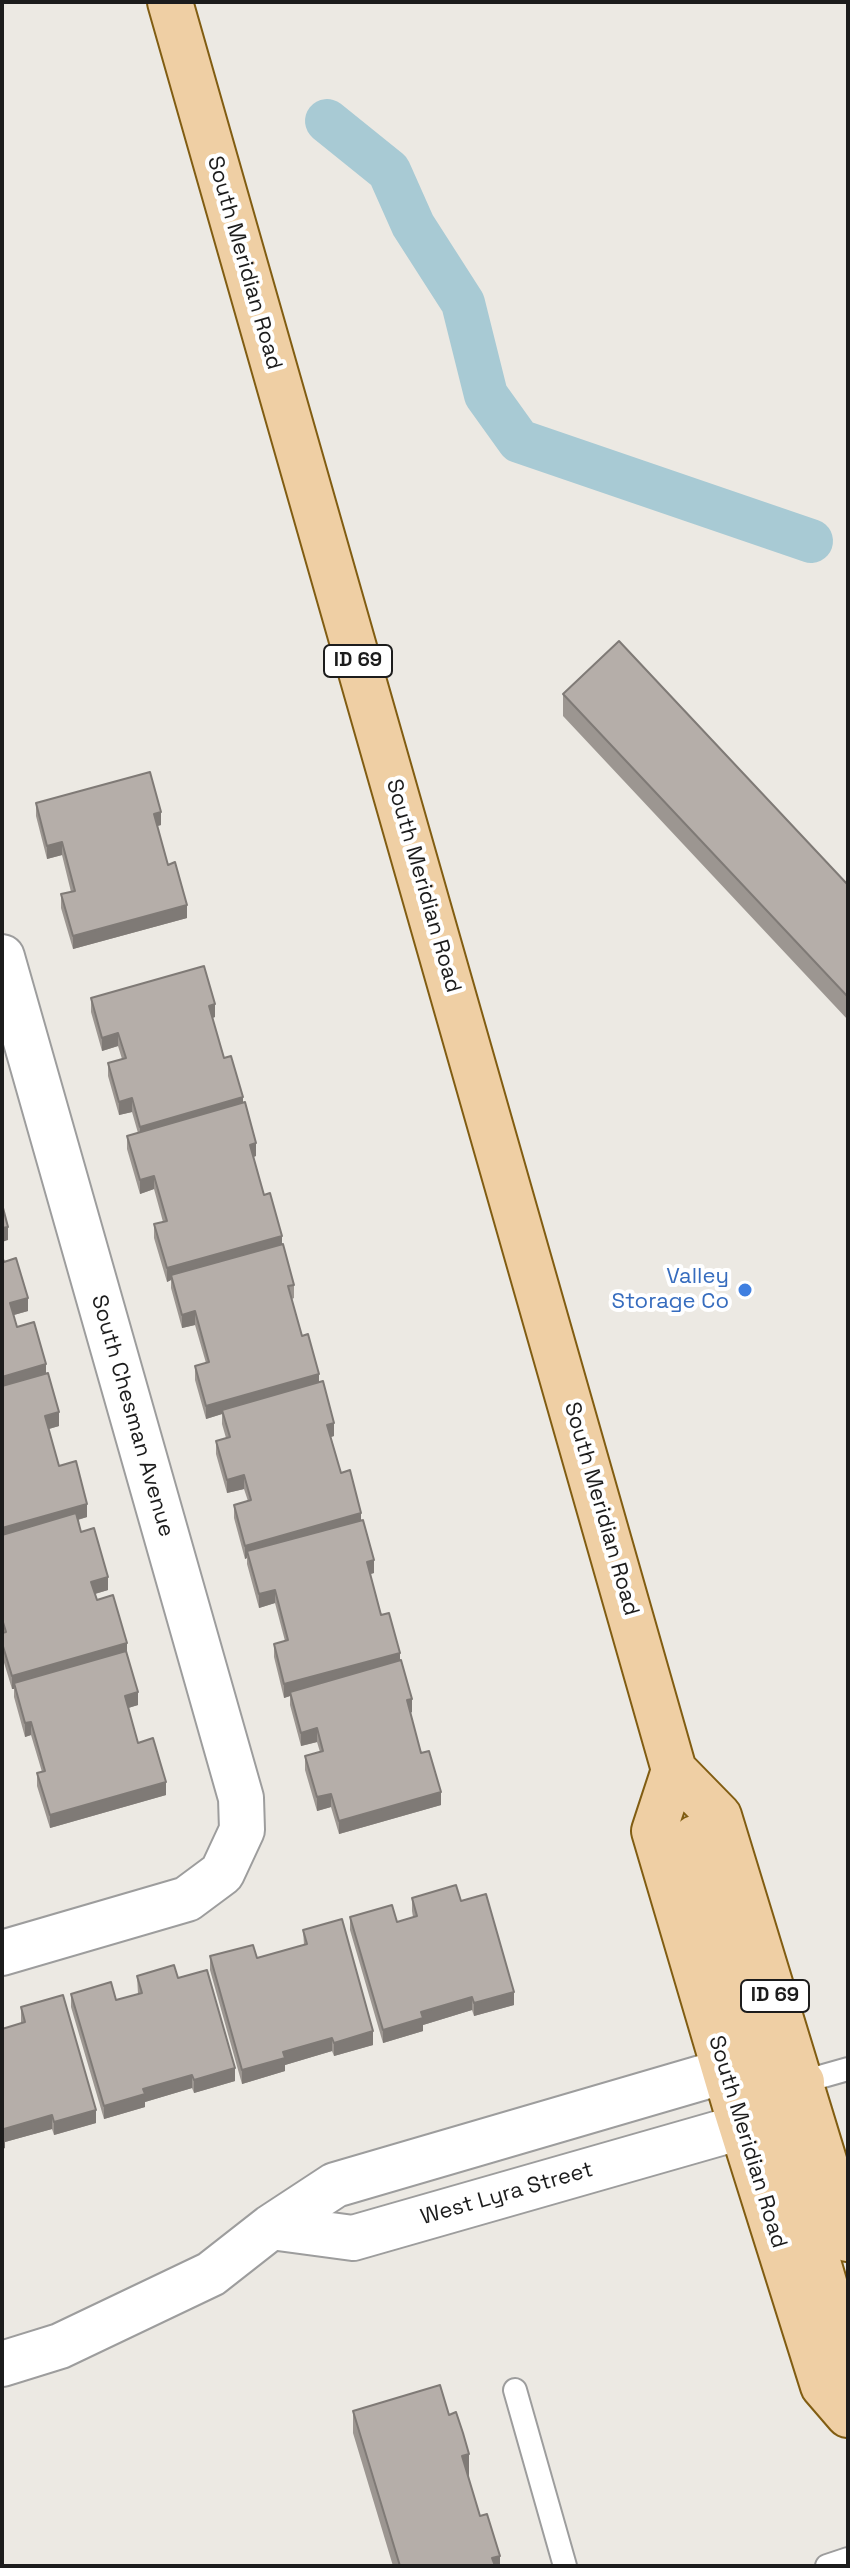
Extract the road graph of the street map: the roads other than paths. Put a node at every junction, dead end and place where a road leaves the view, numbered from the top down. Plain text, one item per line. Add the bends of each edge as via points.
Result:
1 (170, 2) edge
2 (4, 972) edge
3 (670, 1779) junction
4 (2, 1953) edge
5 (848, 2069) edge
6 (725, 2071) junction
7 (802, 2082) junction
8 (741, 2127) junction
9 (271, 2227) junction
10 (848, 2239) edge
11 (2, 2364) edge
12 (848, 2365) edge
13 (515, 2390) dead end
14 (848, 2415) edge
15 (848, 2559) edge
16 (565, 2566) edge
17 (827, 2566) edge

1 - 3 main road, South Meridian Road / ID 69
2 - 4 street, South Chesman Avenue via 241,1798 242,1830 222,1873 187,1899
3 - 6 main road, South Meridian Road / ID 69 via 654,1831
3 - 7 main road, South Meridian Road / ID 69 via 719,1816
5 - 7 lane
6 - 8 main road, South Meridian Road / ID 69
6 - 9 street via 335,2185
6 - 12 main road via 773,2116
7 - 10 main road, South Meridian Road / ID 69
8 - 9 street, West Lyra Street via 353,2238
8 - 14 main road, South Meridian Road / ID 69 via 823,2386
9 - 11 street via 211,2274 60,2346
13 - 16 lane
15 - 17 lane

